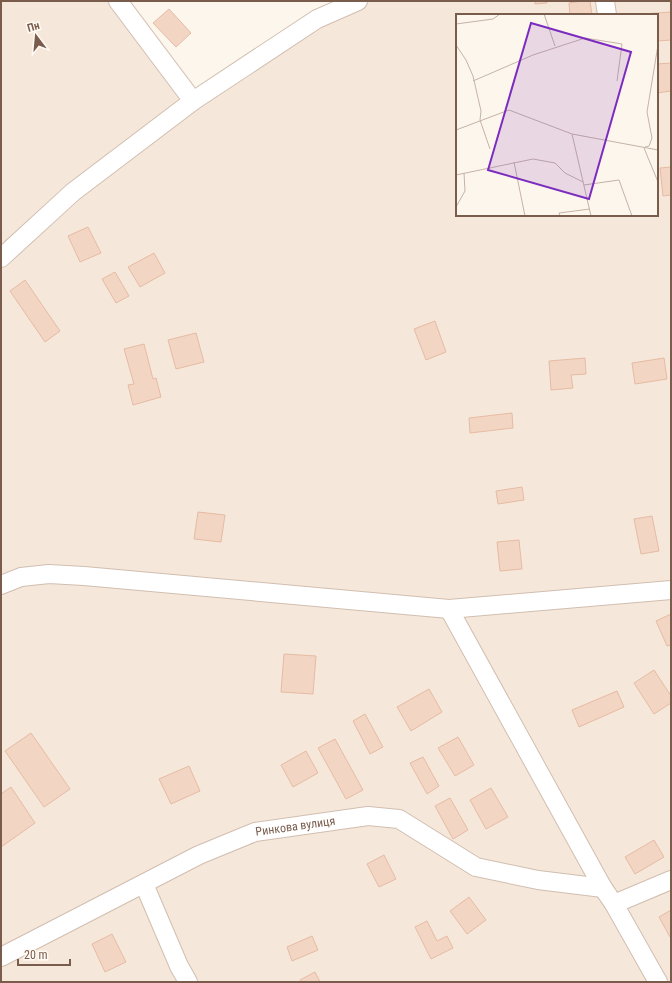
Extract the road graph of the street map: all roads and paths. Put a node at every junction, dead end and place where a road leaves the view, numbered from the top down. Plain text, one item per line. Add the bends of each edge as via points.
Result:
1 (118, 1) edge
2 (358, 1) edge
3 (605, 1) edge
4 (607, 14) edge
5 (193, 101) junction
6 (1, 258) edge
7 (1, 586) edge
8 (671, 590) edge
9 (449, 610) junction
10 (671, 880) edge
11 (144, 884) junction
12 (603, 888) junction
13 (614, 904) junction
14 (1, 957) edge
15 (188, 982) edge
16 (658, 982) edge

1 - 5 street
2 - 5 street via 317,19
3 - 4 street
5 - 6 street via 72,192
7 - 9 street via 21,577 49,574
8 - 9 street
9 - 12 street
10 - 13 street
11 - 12 street, Ринкова вулиця via 199,855 254,832 368,816 399,819 476,867 538,880
11 - 14 street, Ринкова вулиця
11 - 15 street
12 - 13 street
13 - 16 street

